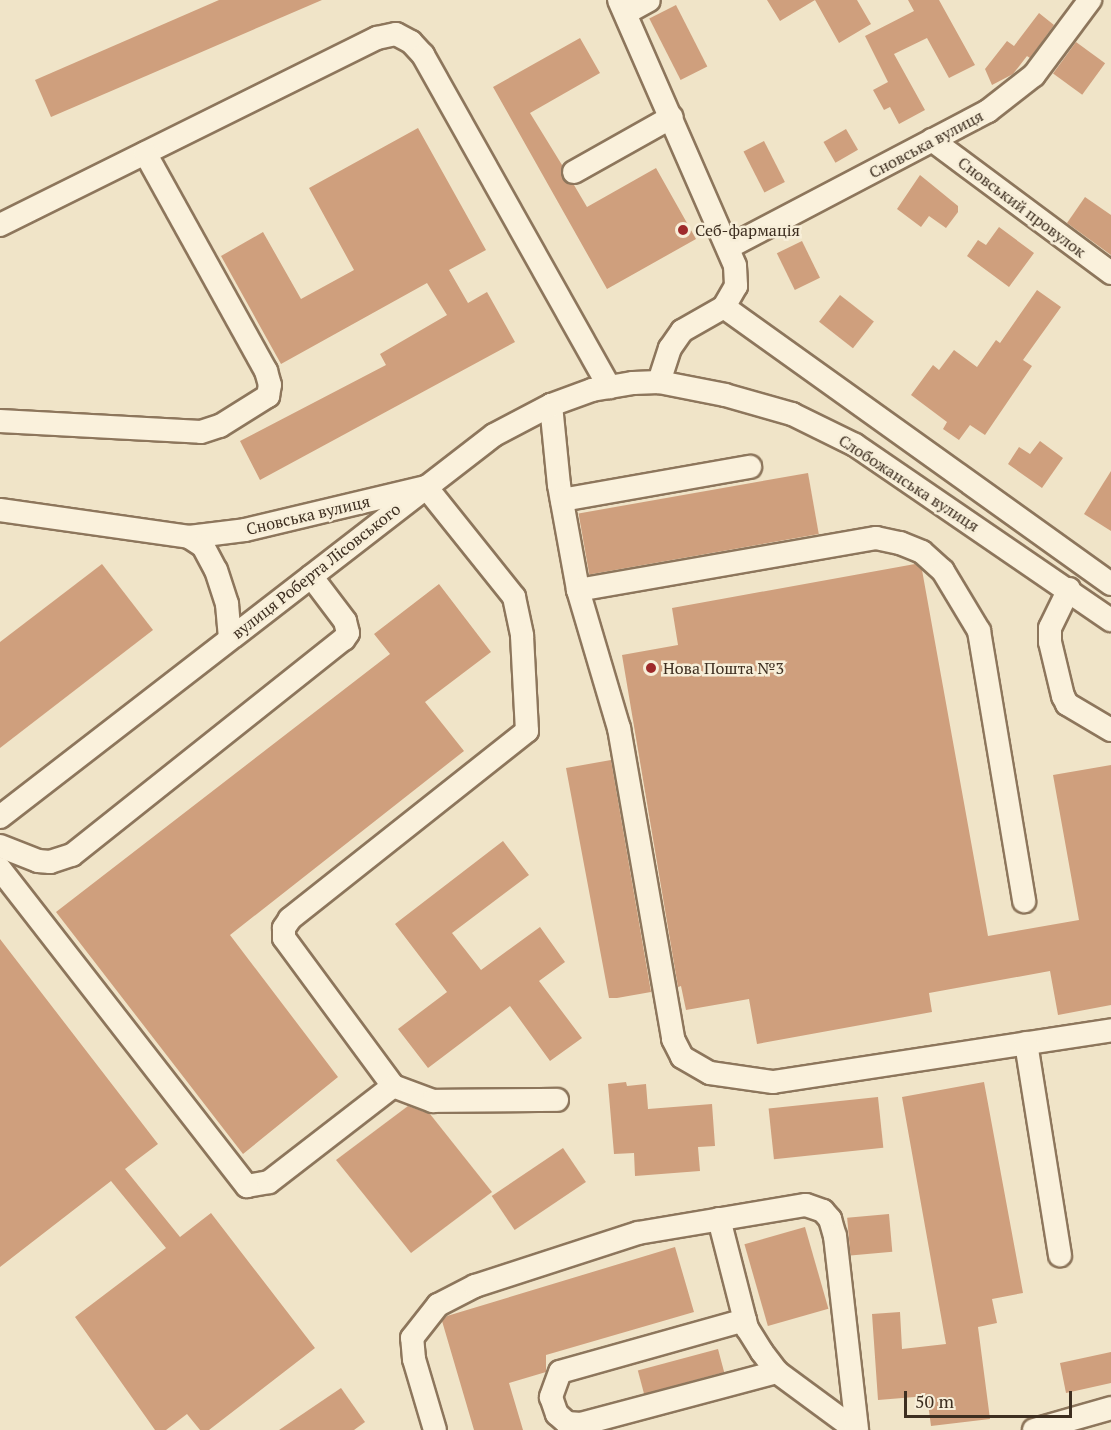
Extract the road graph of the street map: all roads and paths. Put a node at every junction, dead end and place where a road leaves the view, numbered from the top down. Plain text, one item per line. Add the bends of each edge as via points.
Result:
1 (649, 0) edge
2 (1090, 0) edge
3 (622, 6) edge
4 (672, 117) junction
5 (932, 140) junction
6 (145, 153) junction
7 (574, 172) dead end
8 (0, 225) edge
9 (729, 247) junction
10 (1111, 273) edge
11 (724, 307) junction
12 (659, 382) junction
13 (609, 387) junction
14 (551, 405) junction
15 (0, 421) edge
16 (750, 467) dead end
17 (426, 487) junction
18 (562, 500) junction
19 (0, 510) edge
20 (189, 537) junction
21 (311, 576) junction
22 (1111, 584) edge
23 (1069, 589) junction
24 (578, 590) junction
25 (1111, 620) edge
26 (230, 638) junction
27 (1111, 730) edge
28 (0, 817) edge
29 (0, 846) edge
30 (0, 869) edge
31 (1024, 901) dead end
32 (1111, 1030) edge
33 (1026, 1043) junction
34 (393, 1086) junction
35 (557, 1100) dead end
36 (719, 1219) junction
37 (1060, 1255) dead end
38 (745, 1320) junction
39 (777, 1372) junction
40 (1106, 1416) edge
41 (435, 1430) edge
42 (856, 1430) edge
43 (1034, 1430) edge

1 - 3 street
2 - 5 street, Сновська вулиця via 1034,75 988,111
3 - 4 street
4 - 7 street
4 - 9 street
5 - 9 street, Сновська вулиця
5 - 10 street, Сновський провулок
6 - 8 street
6 - 13 street via 377,38 396,34 423,55
6 - 15 street via 266,371 268,396 220,426 201,432
9 - 11 street via 736,286
11 - 12 street via 681,331 670,348
11 - 22 street
12 - 13 street, вулиця Роберта Лісовського
12 - 23 street, Слобожанська вулиця via 792,414 855,444
13 - 14 street, вулиця Роберта Лісовського
14 - 17 street, вулиця Роберта Лісовського via 494,435
14 - 18 street
16 - 18 street
17 - 20 street, Сновська вулиця via 245,530
17 - 21 street, вулиця Роберта Лісовського
17 - 34 street via 514,597 522,636 527,731 290,919 284,928 290,948
18 - 24 street
19 - 20 street, Сновська вулиця
20 - 26 street via 202,546 216,570 227,604
21 - 26 street, вулиця Роберта Лісовського
21 - 29 street via 345,621 348,633 344,639 72,855 50,862 38,861
23 - 25 street, Слобожанська вулиця
23 - 27 street via 1050,628 1062,696 1067,704
24 - 31 street via 876,538 922,552 943,571 979,631
24 - 33 street via 619,728 674,1039 682,1057 710,1073 773,1082
26 - 28 street, вулиця Роберта Лісовського
30 - 34 street via 247,1186 269,1182
32 - 33 street
33 - 37 street
34 - 35 street via 433,1101
36 - 38 street
36 - 41 street via 638,1233 475,1286 438,1305 412,1338 414,1359
36 - 42 street via 806,1205 823,1211 830,1219
38 - 39 street
38 - 39 street via 560,1372 551,1396 557,1414 567,1423 581,1424
39 - 42 street
40 - 43 street

